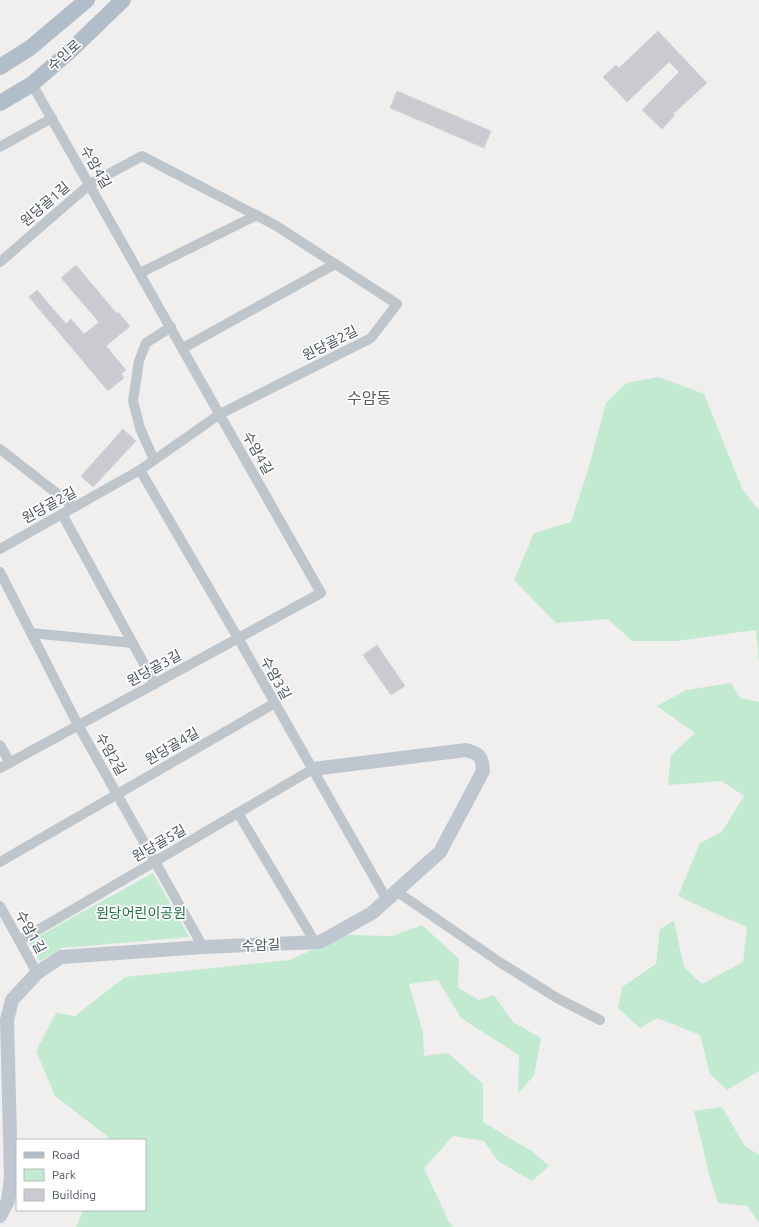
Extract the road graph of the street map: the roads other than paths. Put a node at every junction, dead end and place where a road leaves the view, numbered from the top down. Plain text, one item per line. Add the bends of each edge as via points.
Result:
1 (87, 0) edge
2 (123, 0) edge
3 (0, 67) edge
4 (32, 84) junction
5 (0, 103) edge
6 (52, 118) junction
7 (0, 147) edge
8 (90, 184) junction
9 (257, 215) junction
10 (0, 262) edge
11 (335, 264) junction
12 (140, 273) junction
13 (171, 327) junction
14 (183, 348) junction
15 (220, 414) junction
16 (0, 449) edge
17 (154, 460) junction
18 (140, 470) junction
19 (74, 508) junction
20 (62, 514) junction
21 (0, 549) edge
22 (0, 572) edge
23 (321, 593) joint
24 (31, 633) junction
25 (238, 638) junction
26 (133, 643) junction
27 (155, 684) junction
28 (275, 703) junction
29 (78, 726) junction
30 (0, 745) edge
31 (10, 763) junction
32 (0, 768) edge
33 (313, 769) junction
34 (117, 794) junction
35 (238, 813) junction
36 (155, 861) junction
37 (0, 862) edge
38 (392, 895) junction
39 (0, 906) edge
40 (19, 941) junction
41 (315, 942) junction
42 (203, 947) junction
43 (37, 972) junction
44 (600, 1020) dead end
45 (4, 1046) edge
46 (0, 1216) edge

1 - 3 main road, 수인로 via 30,48
2 - 4 main road, 수인로
4 - 5 main road, 수인로
4 - 6 street, 수암4길
6 - 7 street
6 - 8 street, 수암4길
8 - 9 street, 원당골2길 via 142,156
8 - 10 street, 원당골1길
8 - 12 street, 수암4길
9 - 11 street, 원당골2길
9 - 12 street
11 - 14 street
11 - 15 street, 원당골2길 via 397,304 371,338
12 - 13 street, 수암4길
13 - 14 street, 수암4길
13 - 17 street via 146,343 139,361 133,401 140,428
14 - 15 street, 수암4길
15 - 17 street, 원당골2길
15 - 23 street, 수암4길
16 - 19 street
17 - 18 street, 원당골2길
18 - 19 street, 원당골2길
18 - 25 street, 수암3길
19 - 20 street, 원당골2길
20 - 21 street, 원당골2길
20 - 26 street
22 - 24 street, 수암2길
23 - 25 street, 원당골3길
24 - 26 street
24 - 29 street, 수암2길
25 - 27 street, 원당골3길
25 - 28 street, 수암3길
26 - 27 street
27 - 29 street, 원당골3길
28 - 33 street, 수암3길
28 - 34 street, 원당골4길
29 - 31 street, 원당골3길
29 - 34 street, 수암2길
30 - 31 street
31 - 32 street, 원당골3길
33 - 35 street, 원당골5길
33 - 38 street, 수암3길
33 - 38 street, 수암길 via 466,750 476,753 482,760 483,771 440,852
34 - 36 street, 수암2길
34 - 37 street, 원당골4길
35 - 36 street, 원당골5길
35 - 41 street
36 - 40 street, 원당골5길
36 - 42 street, 수암2길
38 - 41 street, 수암길 via 372,913 320,942
38 - 44 street via 558,998
39 - 40 street, 수암1길
40 - 43 street, 수암1길
41 - 42 street, 수암길
42 - 43 street, 수암길 via 61,957
43 - 45 street, 수암길 via 12,1000 6,1020
45 - 46 street, 수암길 via 11,1177 8,1201

